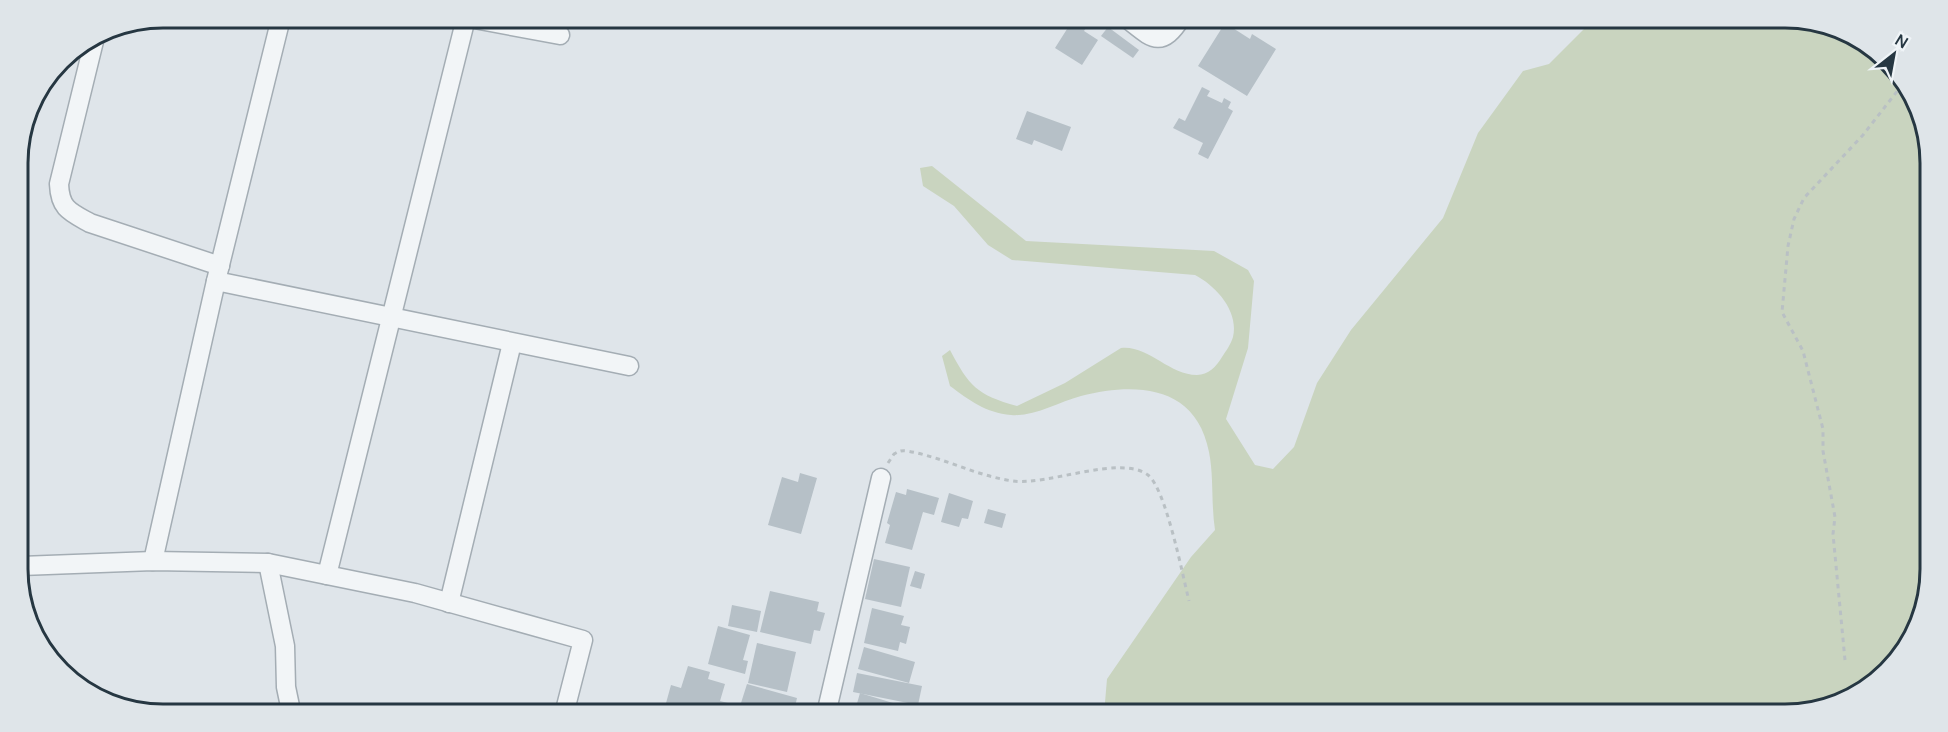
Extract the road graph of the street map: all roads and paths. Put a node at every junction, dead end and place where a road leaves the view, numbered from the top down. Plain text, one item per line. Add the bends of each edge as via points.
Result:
1 (279, 28) edge
2 (465, 28) edge
3 (522, 28) edge
4 (1138, 28) edge
5 (1175, 28) edge
6 (560, 35) dead end
7 (92, 49) edge
8 (1898, 90) edge
9 (218, 273) junction
10 (392, 319) junction
11 (512, 343) junction
12 (629, 366) dead end
13 (881, 478) joint
14 (153, 561) junction
15 (268, 563) junction
16 (28, 566) edge
17 (327, 575) junction
18 (1189, 601) dead end
19 (448, 603) junction
20 (1845, 660) dead end
21 (290, 704) edge
22 (567, 704) edge
23 (828, 704) edge

1 - 9 street
2 - 10 street
3 - 6 street
4 - 5 street via 1153,39 1162,39
7 - 9 street via 59,184 59,199 70,213
8 - 20 path via 1863,135 1804,198 1790,232 1783,292 1782,312 1803,351 1823,429 1835,517 1833,534
9 - 10 street
9 - 14 street
10 - 11 street
10 - 17 street
11 - 12 street
11 - 19 street
13 - 18 path via 888,461 901,450 1012,481 1111,469 1138,471 1150,476 1163,504
13 - 23 street
14 - 15 street
14 - 16 street
15 - 17 street
15 - 21 street via 285,646
17 - 19 street
19 - 22 street via 583,640

